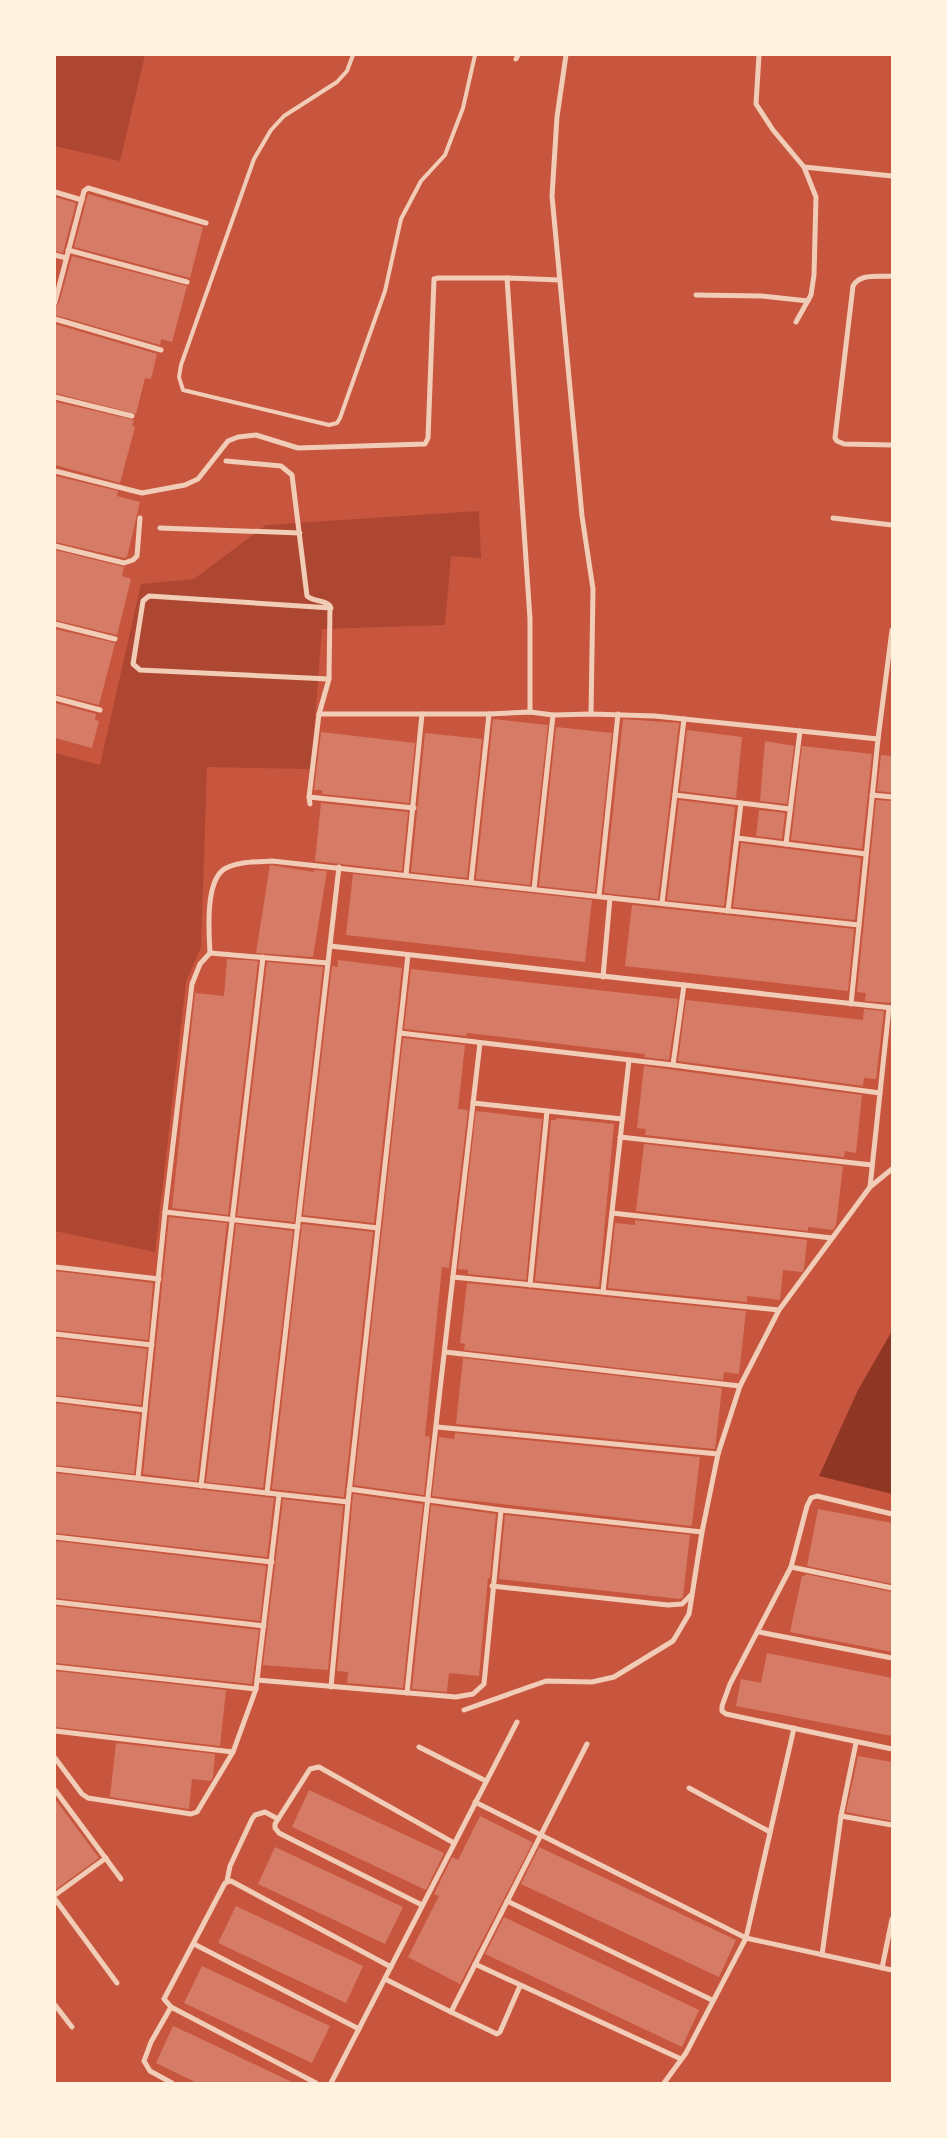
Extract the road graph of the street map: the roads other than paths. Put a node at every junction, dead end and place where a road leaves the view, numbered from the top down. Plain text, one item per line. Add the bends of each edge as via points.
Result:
1 (353, 55) edge
2 (475, 55) edge
3 (566, 55) edge
4 (759, 55) edge
5 (804, 168) junction
6 (892, 176) edge
7 (55, 192) edge
8 (82, 200) junction
9 (206, 224) dead end
10 (68, 250) junction
11 (55, 255) edge
12 (66, 258) junction
13 (892, 276) edge
14 (507, 278) junction
15 (560, 280) junction
16 (187, 282) dead end
17 (696, 295) dead end
18 (808, 301) junction
19 (55, 302) edge
20 (55, 318) edge
21 (796, 322) dead end
22 (161, 350) dead end
23 (55, 397) edge
24 (132, 416) dead end
25 (892, 445) edge
26 (226, 461) dead end
27 (55, 471) edge
28 (140, 518) dead end
29 (833, 518) dead end
30 (892, 525) edge
31 (160, 528) dead end
32 (300, 533) junction
33 (55, 546) edge
34 (330, 608) junction
35 (55, 624) edge
36 (892, 630) edge
37 (115, 639) dead end
38 (329, 679) junction
39 (55, 698) edge
40 (100, 710) dead end
41 (530, 712) junction
42 (319, 714) junction
43 (422, 714) junction
44 (489, 714) junction
45 (591, 714) junction
46 (618, 714) junction
47 (553, 715) junction
48 (684, 719) junction
49 (800, 731) junction
50 (878, 739) junction
51 (675, 795) junction
52 (872, 795) junction
53 (309, 796) junction
54 (892, 797) edge
55 (741, 803) junction
56 (310, 804) dead end
57 (414, 808) junction
58 (790, 809) junction
59 (737, 838) junction
60 (786, 844) junction
61 (866, 854) junction
62 (339, 867) junction
63 (406, 875) junction
64 (471, 882) junction
65 (534, 889) junction
66 (599, 896) junction
67 (610, 898) junction
68 (662, 903) junction
69 (728, 911) junction
70 (859, 925) junction
71 (330, 946) junction
72 (210, 953) junction
73 (408, 954) junction
74 (263, 957) junction
75 (328, 964) junction
76 (603, 977) junction
77 (684, 986) junction
78 (851, 1004) junction
79 (890, 1008) edge
80 (400, 1034) junction
81 (480, 1043) junction
82 (629, 1060) junction
83 (673, 1065) junction
84 (880, 1092) junction
85 (473, 1103) junction
86 (547, 1111) junction
87 (622, 1118) junction
88 (620, 1137) junction
89 (872, 1165) junction
90 (892, 1169) edge
91 (870, 1187) junction
92 (165, 1212) junction
93 (612, 1213) junction
94 (299, 1219) junction
95 (232, 1220) junction
96 (298, 1227) junction
97 (378, 1228) junction
98 (832, 1238) junction
99 (55, 1267) edge
100 (453, 1277) junction
101 (159, 1279) junction
102 (530, 1285) junction
103 (603, 1292) junction
104 (779, 1310) junction
105 (55, 1334) edge
106 (152, 1345) junction
107 (445, 1352) junction
108 (740, 1386) junction
109 (55, 1399) edge
110 (145, 1410) junction
111 (436, 1427) junction
112 (718, 1454) junction
113 (55, 1469) edge
114 (138, 1478) junction
115 (201, 1486) junction
116 (349, 1489) junction
117 (267, 1493) junction
118 (279, 1495) junction
119 (426, 1500) junction
120 (348, 1502) junction
121 (501, 1510) junction
122 (892, 1514) edge
123 (702, 1532) junction
124 (55, 1537) edge
125 (272, 1562) junction
126 (791, 1567) junction
127 (492, 1586) junction
128 (892, 1588) edge
129 (692, 1595) junction
130 (55, 1602) edge
131 (264, 1626) junction
132 (759, 1632) junction
133 (892, 1658) edge
134 (55, 1667) edge
135 (257, 1680) junction
136 (331, 1687) junction
137 (256, 1689) junction
138 (407, 1693) junction
139 (464, 1710) dead end
140 (516, 1722) dead end
141 (794, 1728) junction
142 (55, 1731) edge
143 (856, 1742) junction
144 (587, 1744) dead end
145 (419, 1747) dead end
146 (892, 1750) edge
147 (233, 1752) junction
148 (55, 1758) edge
149 (486, 1781) junction
150 (689, 1788) dead end
151 (55, 1790) edge
152 (475, 1802) junction
153 (841, 1816) junction
154 (278, 1820) junction
155 (892, 1825) edge
156 (770, 1832) junction
157 (542, 1834) junction
158 (454, 1843) junction
159 (106, 1858) junction
160 (121, 1878) dead end
161 (227, 1881) junction
162 (55, 1897) edge
163 (508, 1901) junction
164 (422, 1906) junction
165 (892, 1919) edge
166 (746, 1938) junction
167 (194, 1944) junction
168 (822, 1955) junction
169 (475, 1964) junction
170 (391, 1966) junction
171 (882, 1968) junction
172 (892, 1970) edge
173 (385, 1978) junction
174 (117, 1983) dead end
175 (520, 1986) junction
176 (712, 2000) junction
177 (55, 2006) edge
178 (171, 2006) junction
179 (451, 2012) junction
180 (72, 2027) dead end
181 (359, 2029) junction
182 (681, 2059) junction
183 (172, 2083) edge
184 (316, 2083) edge
185 (331, 2083) edge
186 (664, 2083) edge

1 - 2 lane via 347,71 337,82 284,116 271,130 254,159 181,366 179,377 183,390 329,425 337,423 385,292 401,219 421,181 445,155 463,108
3 - 15 street via 557,117 552,196
4 - 5 street via 756,104
5 - 6 street
5 - 18 street via 816,206 814,275
7 - 8 street
8 - 9 street via 88,188
8 - 10 street
10 - 12 street
10 - 16 street
11 - 12 street
12 - 19 street
13 - 25 street via 865,277 853,286 835,438 844,444
14 - 15 street
14 - 27 street via 434,280 428,438 425,444 298,448 256,434 238,437 228,441 198,479 186,485 142,493
14 - 41 street via 530,620
15 - 45 street via 582,516 593,589
17 - 18 street
18 - 21 street
20 - 22 street
23 - 24 street
26 - 32 street via 281,466 287,470 292,475
28 - 33 street via 136,556 124,563
29 - 30 street
31 - 32 street
32 - 34 street via 307,596 326,602
34 - 38 street
34 - 38 street via 149,596 143,601 133,664 140,670
35 - 37 street
36 - 50 street
38 - 42 street
39 - 40 street
41 - 44 street
41 - 47 street
42 - 43 street
42 - 53 street
43 - 44 street
43 - 57 street
44 - 64 street
45 - 46 street
45 - 47 street
46 - 48 street
46 - 66 street
47 - 65 street
48 - 49 street
48 - 51 street
49 - 50 street
49 - 58 street
50 - 52 street
51 - 55 street
51 - 68 street
52 - 54 street
52 - 61 street
53 - 56 street
53 - 57 street
55 - 58 street
55 - 59 street
57 - 63 street
58 - 60 street
59 - 60 street
59 - 69 street
60 - 61 street
61 - 70 street
62 - 63 street
62 - 71 street
62 - 72 street via 272,861 238,864 223,870 214,882 210,904
63 - 64 street
64 - 65 street
65 - 66 street
66 - 67 street
67 - 68 street
67 - 76 street
68 - 69 street
69 - 70 street
70 - 78 street
71 - 73 street
71 - 75 street
72 - 74 street
72 - 92 street via 200,964 192,984
73 - 76 street
73 - 80 street
74 - 75 street
74 - 95 street
75 - 94 street
76 - 77 street
77 - 78 street
77 - 83 street
78 - 79 street
79 - 84 street
80 - 81 street
80 - 97 street
81 - 82 street
81 - 85 street
82 - 83 street
82 - 87 street
83 - 84 street
84 - 89 street
85 - 86 street
85 - 100 street
86 - 87 street
86 - 102 street
87 - 88 street
88 - 89 street
88 - 93 street
89 - 91 street
90 - 91 street
91 - 98 street
92 - 95 street
92 - 101 street
93 - 98 street
93 - 103 street
94 - 96 street
94 - 97 street
95 - 96 street
95 - 115 street
96 - 117 street
97 - 116 street
98 - 104 street
99 - 101 street
100 - 102 street
100 - 107 street
101 - 106 street
102 - 103 street
103 - 104 street
104 - 108 street
105 - 106 street
106 - 110 street
107 - 108 street
107 - 111 street
108 - 112 street
109 - 110 street
110 - 114 street
111 - 112 street
111 - 119 street
112 - 123 street
113 - 114 street
114 - 115 street
115 - 117 street
116 - 119 street
116 - 120 street
117 - 118 street
118 - 120 street
118 - 125 street
119 - 121 street
119 - 138 street
120 - 136 street
121 - 123 street
121 - 127 street
122 - 126 street via 817,1496 811,1498
123 - 129 street
124 - 125 street
125 - 131 street
126 - 128 street
126 - 132 street
127 - 129 street via 668,1605 682,1604
127 - 138 street via 484,1684 467,1697
129 - 139 street via 689,1614 673,1641 614,1676 592,1682 546,1681
130 - 131 street
131 - 135 street
132 - 133 street
132 - 141 street via 730,1684 722,1711
134 - 137 street
135 - 136 street
135 - 137 street
136 - 138 street
137 - 147 street
140 - 149 street
141 - 143 street
141 - 156 street
142 - 147 street
143 - 146 street
143 - 153 street
144 - 157 street
145 - 149 street
147 - 148 street via 197,1812 191,1814 88,1798
149 - 152 street
150 - 156 street
151 - 159 street
152 - 157 street
152 - 158 street
153 - 155 street
153 - 168 street
154 - 158 street via 310,1769 319,1767
154 - 161 street via 264,1812 252,1818 230,1866
154 - 164 street via 275,1828 279,1833
156 - 166 street
157 - 163 street
157 - 166 street
158 - 164 street
159 - 160 street
159 - 162 street
161 - 167 street
161 - 170 street
162 - 174 street
163 - 169 street
163 - 176 street
164 - 170 street
165 - 171 street
166 - 168 street
166 - 176 street
167 - 178 street via 164,1996
167 - 181 street
168 - 171 street
169 - 175 street
169 - 179 street
170 - 173 street
171 - 172 street
173 - 179 street
173 - 181 street
175 - 179 street via 497,2034
175 - 182 street
176 - 182 street
177 - 180 street
178 - 183 street via 144,2061 150,2071
178 - 184 street
181 - 185 street
182 - 186 street

